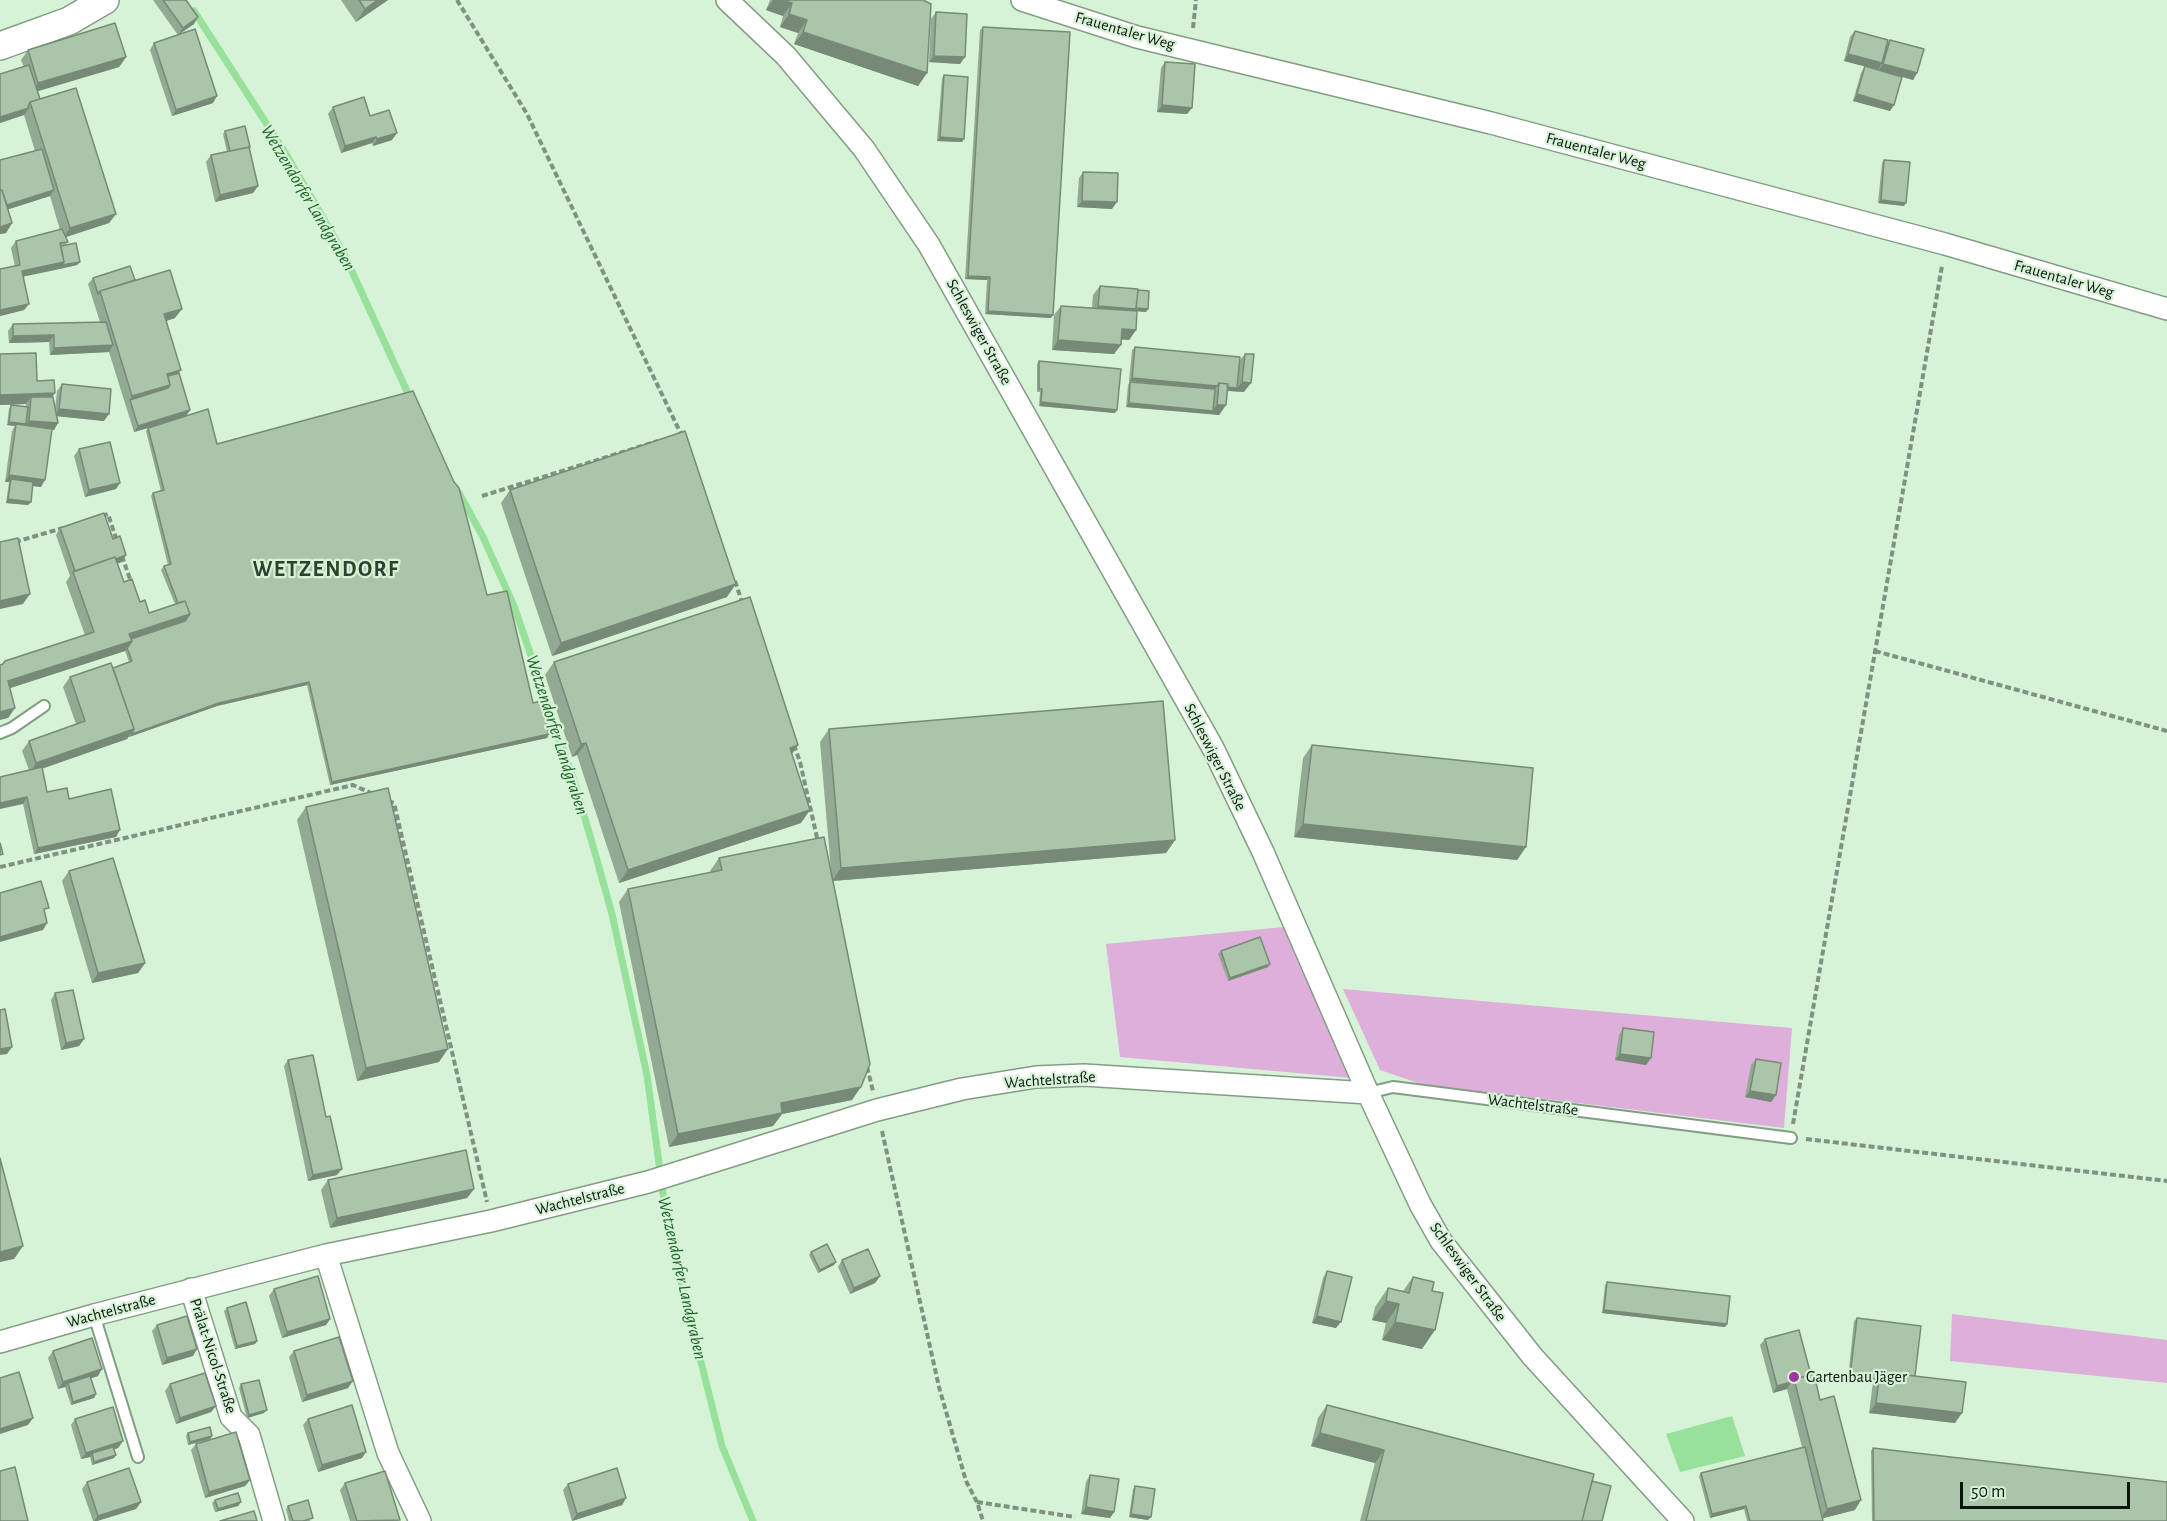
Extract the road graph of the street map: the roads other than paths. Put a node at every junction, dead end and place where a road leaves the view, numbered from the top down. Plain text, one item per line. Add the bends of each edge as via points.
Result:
1 (105, 0) edge
2 (727, 0) edge
3 (1023, 0) edge
4 (0, 46) edge
5 (2167, 309) edge
6 (44, 706) dead end
7 (0, 733) edge
8 (1368, 1093) junction
9 (1791, 1138) road end
10 (326, 1255) junction
11 (191, 1289) junction
12 (94, 1315) junction
13 (0, 1342) edge
14 (138, 1457) dead end
15 (274, 1521) edge
16 (420, 1521) edge
17 (1683, 1521) edge

1 - 4 street via 69,21
2 - 8 street, Schleswiger Straße via 786,56 857,141 929,245 1213,748
3 - 5 street, Frauentaler Weg via 1137,37 1491,123 1945,244
6 - 7 lane
8 - 9 lane, Wachtelstraße via 1393,1087
8 - 10 street, Wachtelstraße via 1084,1075 1036,1077 962,1089 877,1110 648,1182 491,1221
8 - 17 street, Schleswiger Straße via 1420,1204 1463,1271 1533,1357
10 - 11 street, Wachtelstraße
10 - 16 street via 388,1453
11 - 12 street, Wachtelstraße
11 - 15 street, Prälat-Nicol-Straße via 231,1417 249,1436
12 - 13 street, Wachtelstraße
12 - 14 lane

